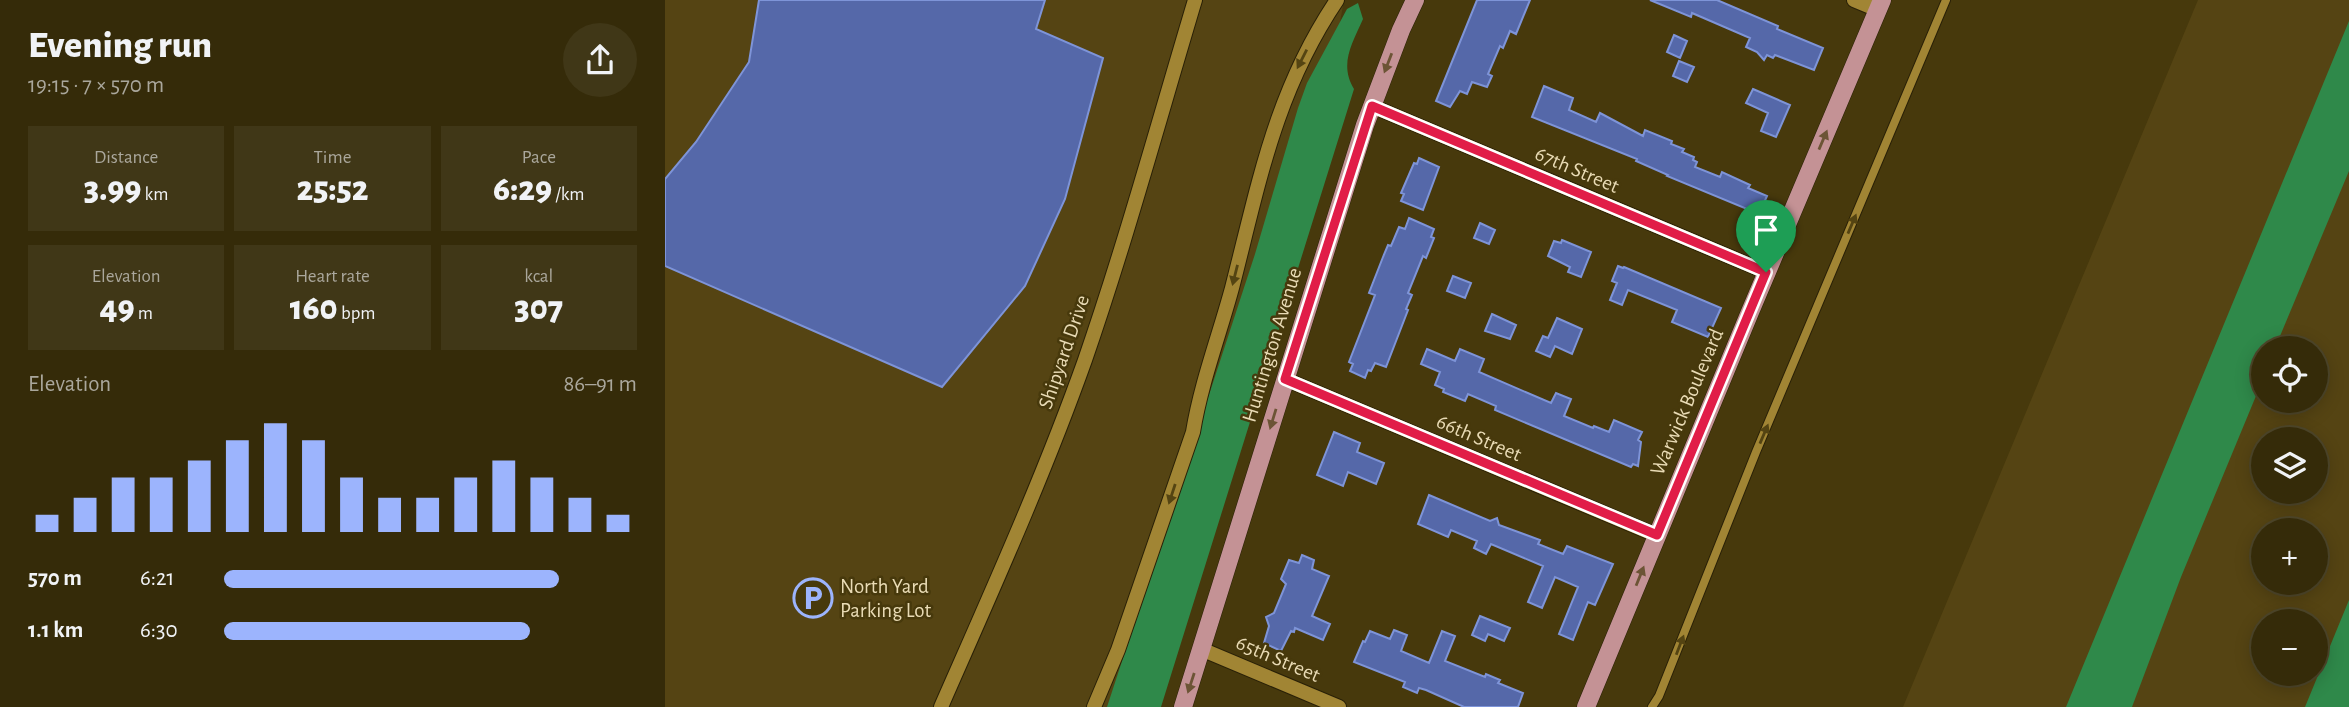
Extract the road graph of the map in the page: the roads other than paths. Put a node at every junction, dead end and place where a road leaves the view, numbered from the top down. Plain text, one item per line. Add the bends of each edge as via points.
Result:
1 (1195, 0) edge
2 (1337, 0) edge
3 (1415, 0) edge
4 (1854, 0) edge
5 (1947, 0) edge
6 (1880, 5) edge
7 (1372, 106) junction
8 (1766, 272) junction
9 (1285, 379) junction
10 (1657, 535) junction
11 (1201, 649) junction
12 (940, 707) edge
13 (1094, 707) edge
14 (1183, 707) edge
15 (1339, 707) edge
16 (1586, 707) edge
17 (1652, 707) edge

1 - 12 street, Shipyard Drive via 1081,370
2 -> 13 street via 1313,38 1278,114 1193,432
3 -> 7 main road, Huntington Avenue
4 - 6 street
17 -> 5 lane
8 -> 6 main road, Warwick Boulevard
7 - 8 street, 67th Street
7 - 9 main road, Huntington Avenue
8 - 10 main road, Warwick Boulevard
9 - 10 street, 66th Street
9 -> 11 main road, Huntington Avenue
16 -> 10 main road, Warwick Boulevard
11 -> 14 main road, Huntington Avenue
11 - 15 street, 65th Street

